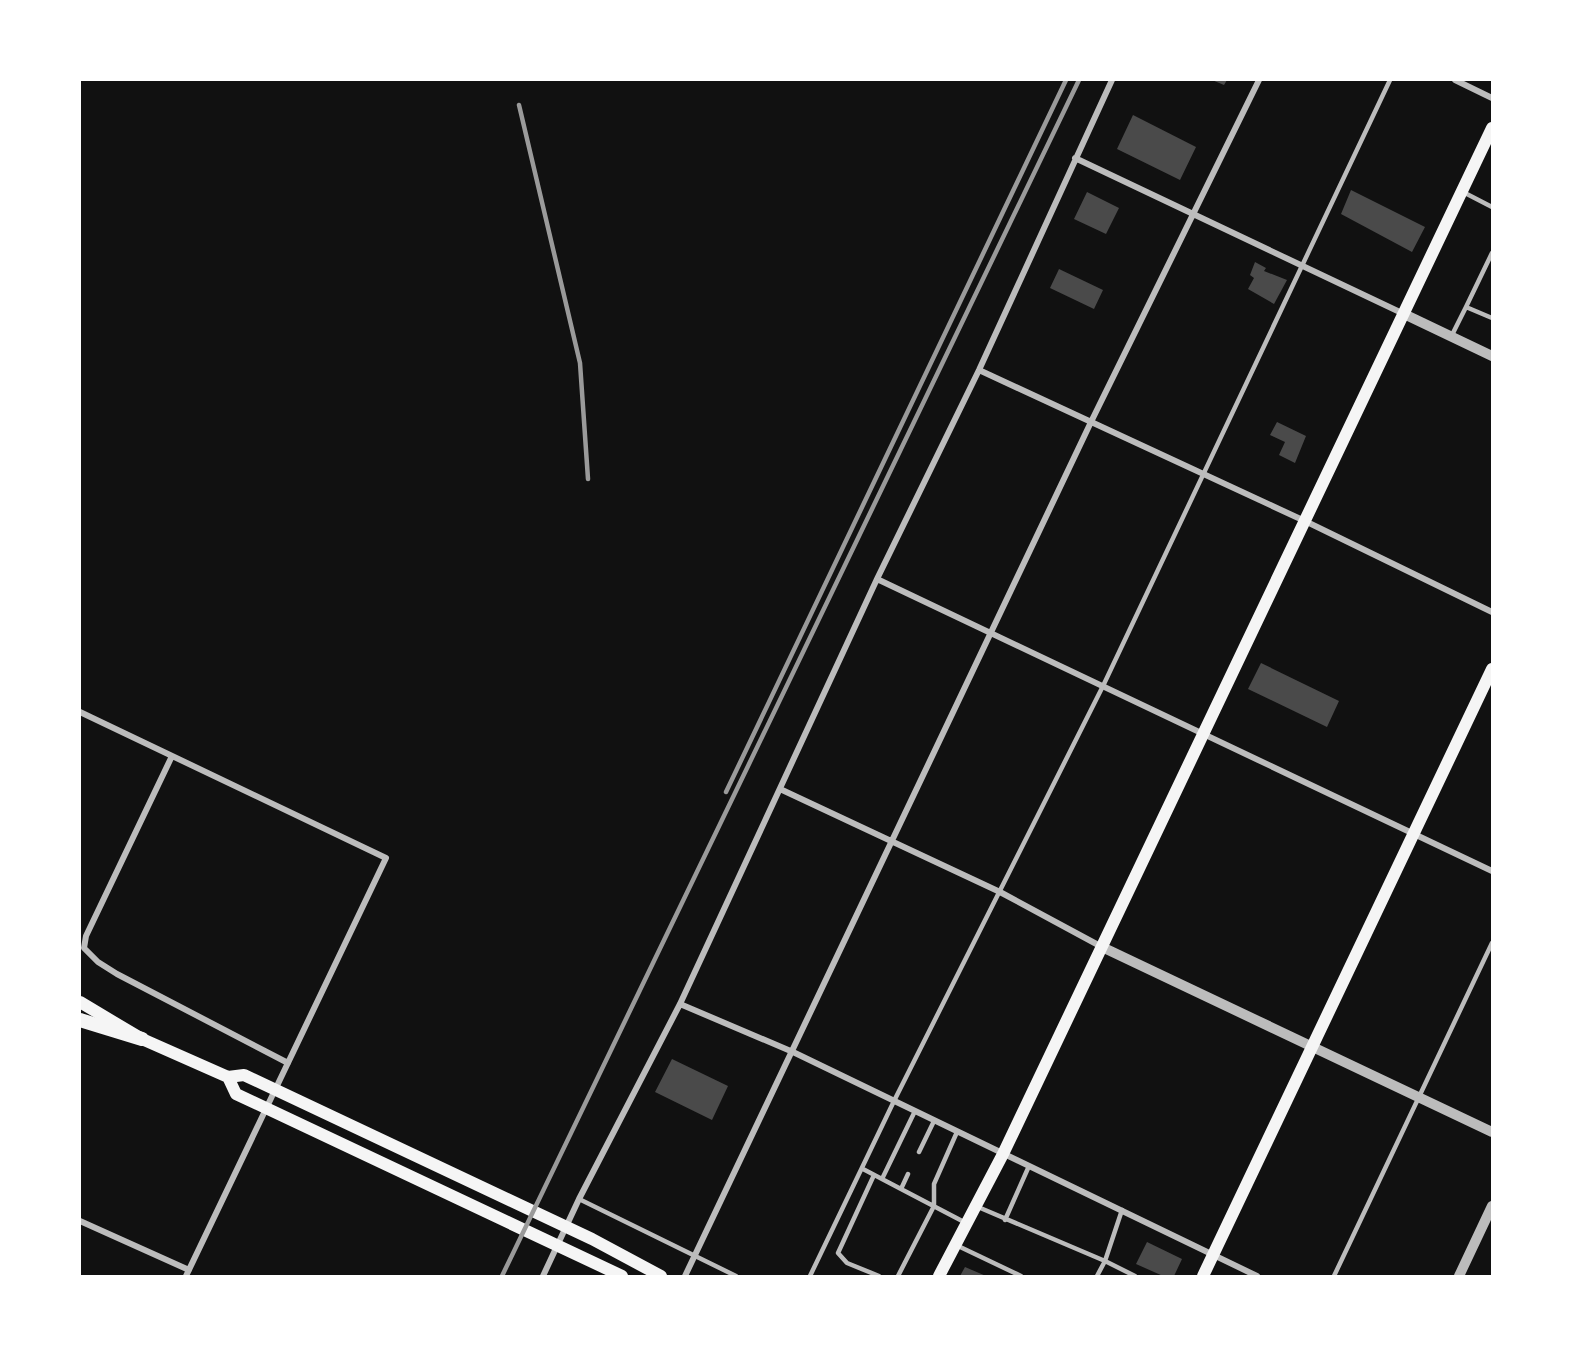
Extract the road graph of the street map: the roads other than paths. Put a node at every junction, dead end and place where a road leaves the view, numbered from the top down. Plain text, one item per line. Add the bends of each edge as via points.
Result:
1 (1112, 80) edge
2 (1259, 80) edge
3 (1390, 80) edge
4 (1455, 80) edge
5 (1492, 98) edge
6 (1492, 128) edge
7 (1075, 158) junction
8 (1462, 191) junction
9 (1492, 207) edge
10 (1193, 213) junction
11 (1492, 253) edge
12 (1303, 267) junction
13 (1466, 307) junction
14 (1404, 314) junction
15 (1492, 318) edge
16 (1451, 337) junction
17 (1492, 356) edge
18 (979, 370) junction
19 (1091, 422) junction
20 (1201, 475) junction
21 (1306, 522) junction
22 (877, 579) junction
23 (1492, 612) edge
24 (993, 632) junction
25 (1492, 669) edge
26 (1103, 686) junction
27 (80, 712) edge
28 (1205, 733) junction
29 (172, 756) junction
30 (780, 789) junction
31 (1414, 831) junction
32 (892, 842) junction
33 (1492, 871) edge
34 (1000, 892) junction
35 (1492, 943) edge
36 (1102, 947) junction
37 (80, 1002) edge
38 (680, 1004) junction
39 (80, 1020) edge
40 (142, 1038) junction
41 (1312, 1045) junction
42 (793, 1052) junction
43 (288, 1063) junction
44 (228, 1077) junction
45 (1419, 1097) junction
46 (894, 1101) junction
47 (915, 1111) junction
48 (934, 1121) junction
49 (957, 1132) junction
50 (1492, 1132) edge
51 (919, 1152) dead end
52 (1003, 1154) junction
53 (1029, 1166) junction
54 (863, 1169) junction
55 (908, 1174) dead end
56 (874, 1175) junction
57 (882, 1179) junction
58 (901, 1189) junction
59 (579, 1199) junction
60 (934, 1206) junction
61 (976, 1206) junction
62 (1492, 1206) edge
63 (1122, 1210) junction
64 (1005, 1220) junction
65 (80, 1221) edge
66 (967, 1224) junction
67 (955, 1245) junction
68 (1214, 1254) junction
69 (695, 1257) junction
70 (1105, 1261) junction
71 (187, 1273) edge
72 (811, 1275) edge
73 (543, 1276) edge
74 (622, 1276) edge
75 (661, 1276) edge
76 (685, 1276) edge
77 (736, 1276) edge
78 (820, 1276) edge
79 (879, 1276) edge
80 (898, 1276) edge
81 (939, 1276) edge
82 (1021, 1276) edge
83 (1097, 1276) edge
84 (1135, 1276) edge
85 (1203, 1276) edge
86 (1257, 1276) edge
87 (1334, 1276) edge
88 (1459, 1276) edge

1 - 7 street
2 - 10 street
3 - 12 lane
4 - 5 street
6 - 8 main road
7 - 10 street
7 - 18 street
8 - 9 lane
8 - 14 main road
10 - 12 street
10 - 19 street
11 - 13 lane
12 - 14 street
12 - 20 lane
13 - 15 lane
13 - 16 lane
14 - 16 street
14 - 21 main road
16 - 17 street
18 - 19 street
18 - 22 street
19 - 20 street
19 - 24 street
20 - 21 street
20 - 26 lane
21 - 23 street
21 - 28 main road
22 - 24 street
22 - 30 street
24 - 26 street
24 - 32 street
25 - 31 main road
26 - 28 street
26 - 34 lane
27 - 29 street
28 - 31 street via 1300,781
28 - 36 main road
29 - 43 street via 86,936 84,948 117,974
29 - 43 street via 386,858
30 - 32 street
30 - 38 street
31 - 33 street
31 - 41 main road
32 - 34 street
32 - 42 street
34 - 36 street
34 - 46 lane
35 - 45 lane
36 - 41 street
36 - 52 main road
37 - 40 main road
38 - 42 street
38 - 59 street
39 - 40 main road
40 - 44 main road
41 - 45 street
41 - 68 main road
42 - 46 street
42 - 69 street
43 - 71 street
44 - 74 main road via 236,1094
44 - 75 main road via 244,1075 592,1239
45 - 50 street
45 - 87 lane
46 - 47 street
46 - 54 lane
47 - 48 street
47 - 57 lane
48 - 49 street
48 - 51 lane
49 - 52 street
49 - 60 lane via 934,1184
52 - 53 street
52 - 61 main road
53 - 63 street
53 - 64 lane
54 - 56 lane
54 - 72 lane
55 - 58 lane
56 - 57 lane
56 - 79 lane via 838,1253 847,1263
57 - 58 lane
58 - 60 lane
59 - 69 lane
59 - 73 street
60 - 66 lane
60 - 80 lane
61 - 64 lane
61 - 66 main road
62 - 88 street
63 - 68 street
63 - 70 lane
64 - 70 lane
65 - 71 street
66 - 67 main road
67 - 81 main road
67 - 82 lane
68 - 85 main road
68 - 86 street
69 - 76 street
69 - 77 lane
70 - 83 lane
70 - 84 lane
72 - 78 lane

